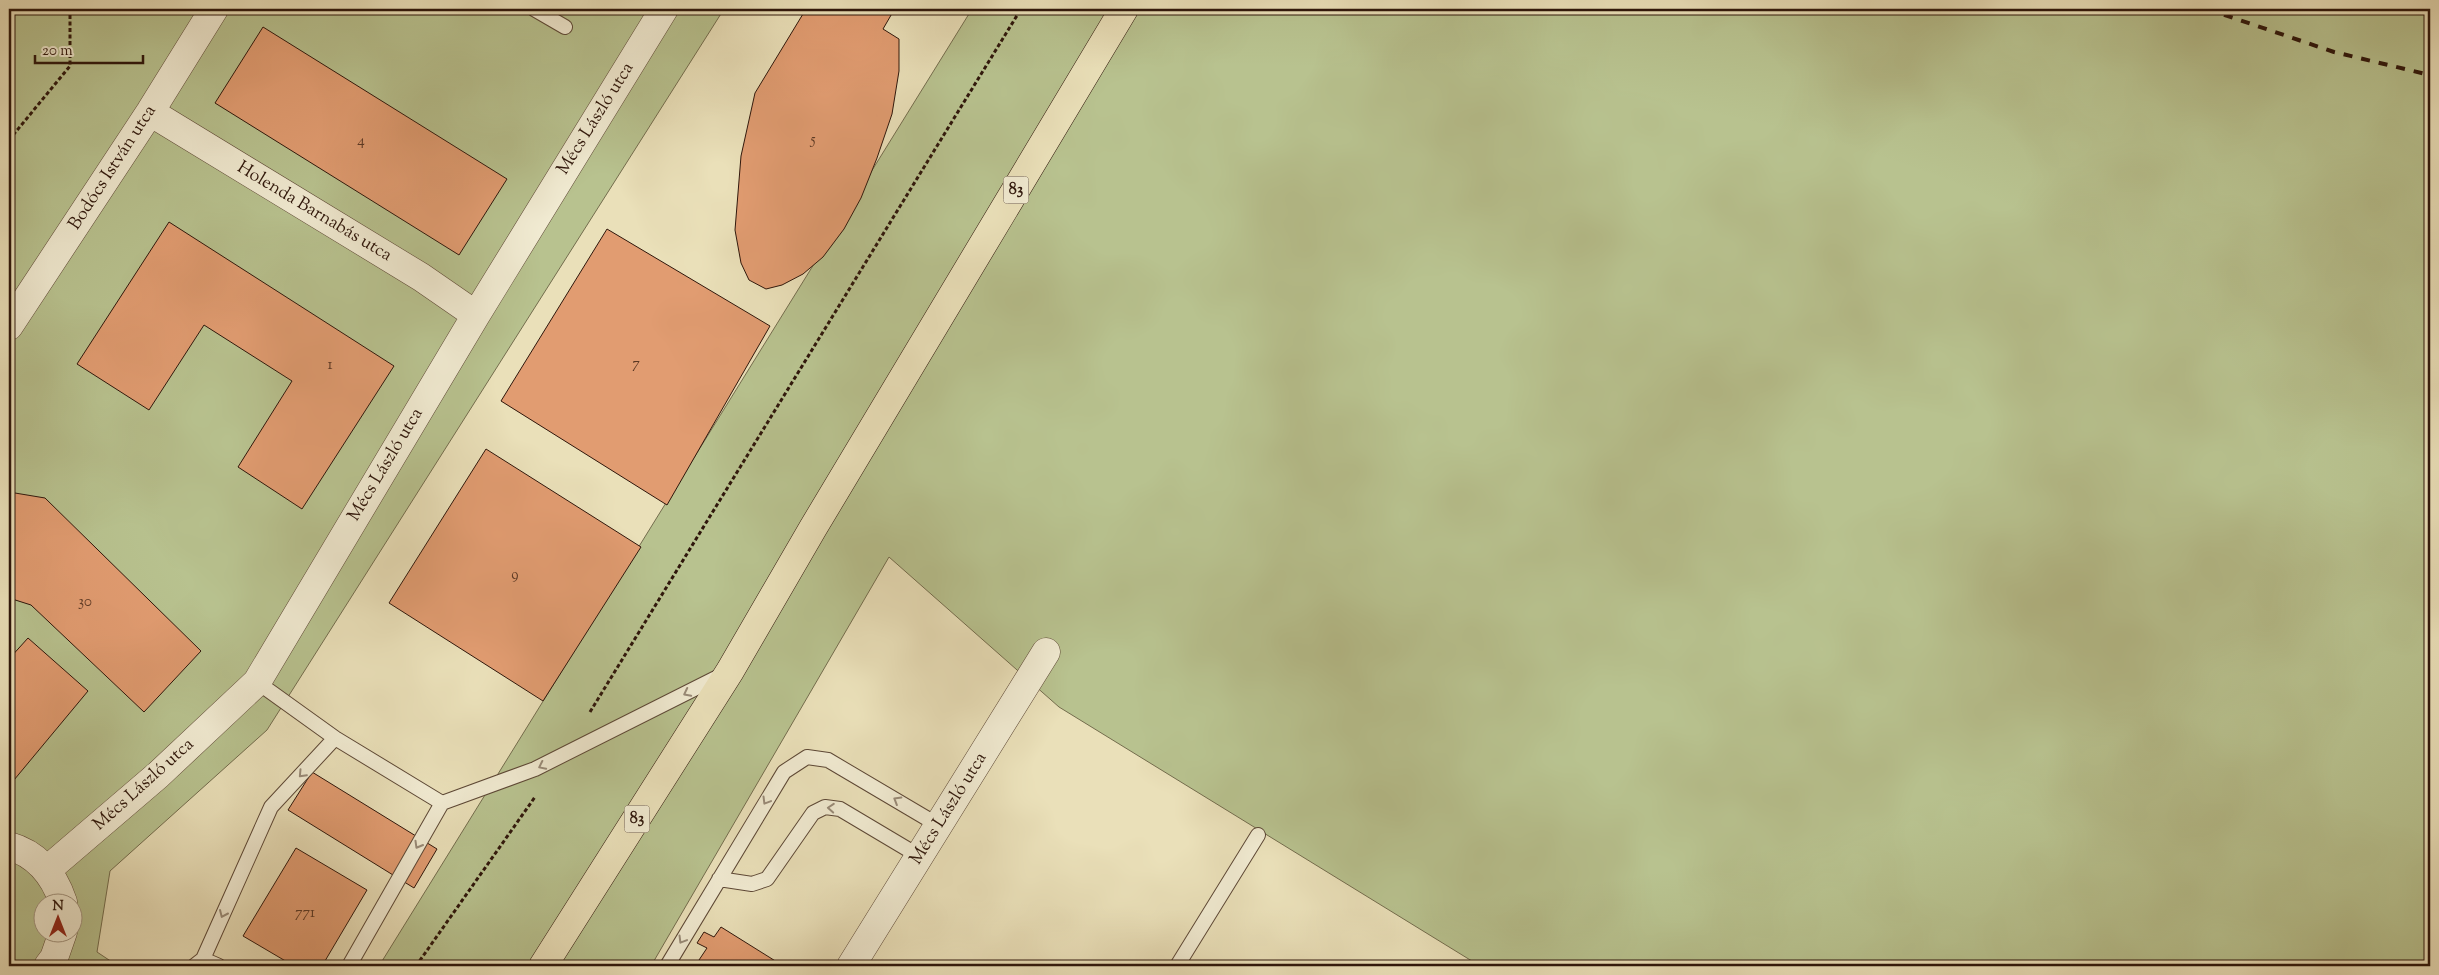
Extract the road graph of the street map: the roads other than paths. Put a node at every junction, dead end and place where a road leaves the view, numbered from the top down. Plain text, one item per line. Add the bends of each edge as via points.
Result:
1 (214, 9) edge
2 (534, 9) edge
3 (664, 9) edge
4 (1124, 9) edge
5 (565, 27) dead end
6 (150, 112) junction
7 (476, 315) junction
8 (9, 326) edge
9 (1046, 652) dead end
10 (730, 671) junction
11 (257, 682) junction
12 (335, 738) junction
13 (442, 803) junction
14 (938, 825) junction
15 (1258, 835) dead end
16 (9, 846) edge
17 (919, 856) junction
18 (47, 870) junction
19 (719, 880) junction
20 (60, 892) edge
21 (60, 942) edge
22 (199, 962) edge
23 (48, 966) edge
24 (219, 966) edge
25 (348, 966) edge
26 (543, 966) edge
27 (666, 966) edge
28 (851, 966) edge
29 (1177, 966) edge

1 - 6 street, Bodócs István utca
2 - 5 lane
3 - 7 street, Mécs László utca
4 - 10 main road, 83
6 - 7 street, Holenda Barnabás utca
6 - 8 street, Bodócs István utca
7 - 11 street, Mécs László utca
9 - 14 street, Mécs László utca
10 -> 13 lane via 535,769
10 - 26 main road, 83
11 - 12 lane
11 - 18 street, Mécs László utca via 158,774
12 - 13 lane
12 -> 22 lane via 271,807
13 -> 25 lane
14 - 17 street, Mécs László utca
14 -> 19 lane via 828,760 807,757 784,772
15 - 29 lane
16 - 18 street via 33,857
17 -> 19 lane via 840,809 825,807 813,813 767,880 752,884
17 - 28 street, Mécs László utca
18 - 20 street
19 -> 27 lane
21 - 23 street
22 - 24 lane

